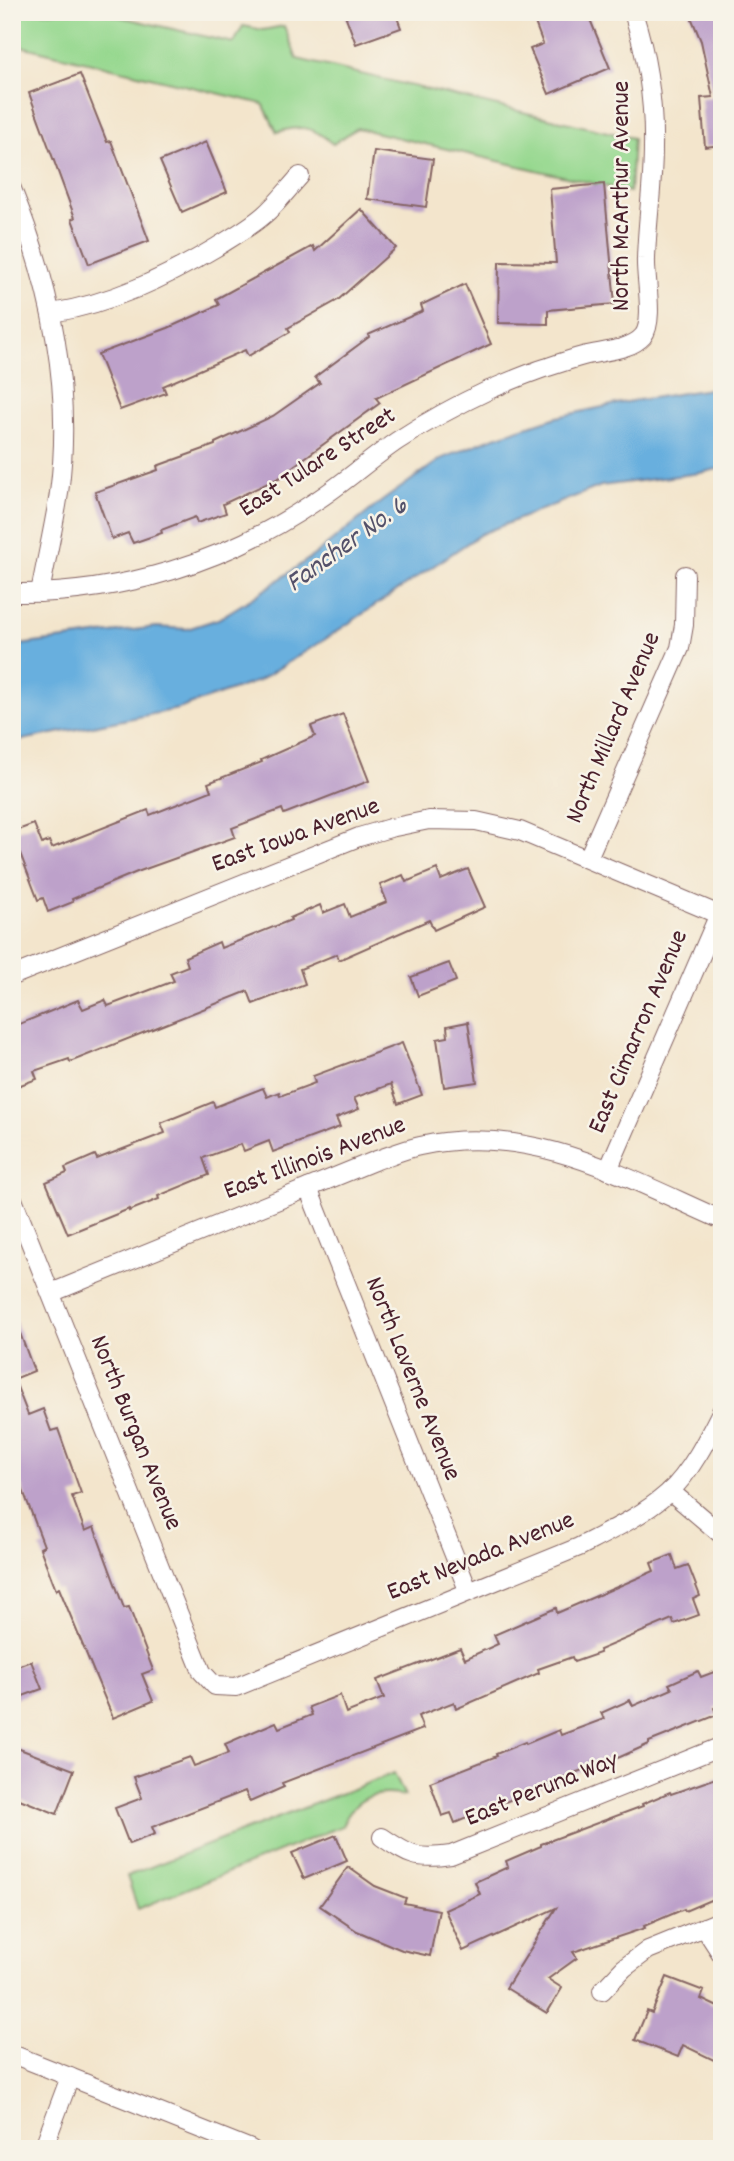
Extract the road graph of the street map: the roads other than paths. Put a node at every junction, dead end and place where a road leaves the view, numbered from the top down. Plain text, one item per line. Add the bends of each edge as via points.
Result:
1 (634, 12) edge
2 (300, 176) dead end
3 (12, 189) edge
4 (52, 313) junction
5 (642, 338) joint
6 (685, 575) dead end
7 (12, 593) edge
8 (40, 593) junction
9 (587, 858) junction
10 (720, 915) edge
11 (12, 976) edge
12 (608, 1170) junction
13 (307, 1188) junction
14 (12, 1197) edge
15 (722, 1220) edge
16 (51, 1293) junction
17 (722, 1410) edge
18 (670, 1491) junction
19 (722, 1535) edge
20 (468, 1590) junction
21 (215, 1686) joint
22 (722, 1746) edge
23 (382, 1837) dead end
24 (722, 1920) edge
25 (704, 1927) junction
26 (722, 1955) edge
27 (601, 1991) dead end
28 (12, 2054) edge
29 (70, 2077) junction
30 (43, 2149) edge
31 (251, 2149) edge

1 - 5 street, North McArthur Avenue via 646,60 653,148 646,259 650,315
2 - 4 street via 251,226 186,265 126,294
3 - 4 street
4 - 8 street via 63,443
5 - 8 street, East Tulare Street via 544,369 442,414 398,440 317,501 217,555 97,589
6 - 9 street, North Millard Avenue via 680,648
7 - 8 street, East Tulare Street
9 - 10 street, East Iowa Avenue
9 - 11 street, East Iowa Avenue via 520,831 476,821 429,821 390,828
10 - 12 street, East Cimarron Avenue
12 - 13 street, East Illinois Avenue via 554,1150 509,1141 463,1140 419,1146
12 - 15 street, East Illinois Avenue
13 - 16 street, East Illinois Avenue
13 - 20 street, North Laverne Avenue
14 - 16 street, North Burgan Avenue
16 - 21 street, North Burgan Avenue via 202,1672
17 - 18 street, East Nevada Avenue
18 - 19 street
18 - 20 street, East Nevada Avenue via 628,1522 579,1547
20 - 21 street, East Nevada Avenue via 236,1687
22 - 23 street, East Peruna Way via 451,1855 424,1859
24 - 25 street
25 - 26 street
25 - 27 street via 648,1950
28 - 29 street
29 - 30 street
29 - 31 street

